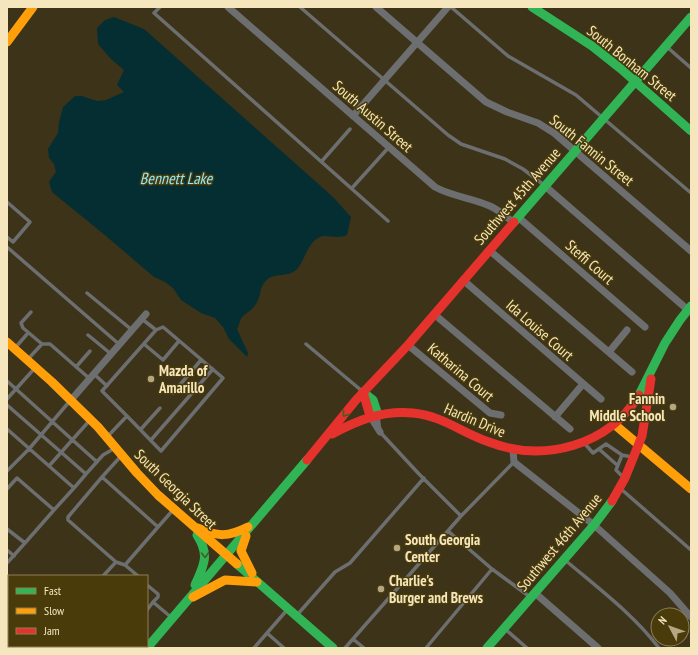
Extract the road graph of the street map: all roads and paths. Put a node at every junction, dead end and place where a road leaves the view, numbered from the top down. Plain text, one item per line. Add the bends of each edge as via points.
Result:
1 (33, 7) edge
2 (160, 7) edge
3 (228, 7) edge
4 (300, 7) edge
5 (376, 7) edge
6 (448, 7) edge
7 (451, 7) edge
8 (532, 7) edge
9 (691, 17) edge
10 (8, 37) edge
11 (417, 42) junction
12 (666, 46) junction
13 (691, 68) edge
14 (385, 80) junction
15 (634, 82) junction
16 (353, 116) junction
17 (604, 117) junction
18 (350, 129) dead end
19 (691, 130) edge
20 (388, 147) junction
21 (575, 150) junction
22 (322, 162) junction
23 (544, 186) junction
24 (352, 188) junction
25 (691, 193) edge
26 (7, 202) edge
27 (515, 220) junction
28 (388, 221) dead end
29 (7, 237) edge
30 (7, 247) edge
31 (489, 250) junction
32 (691, 251) edge
33 (463, 280) junction
34 (87, 292) dead end
35 (689, 308) edge
36 (31, 312) dead end
37 (434, 314) junction
38 (144, 317) joint
39 (645, 327) dead end
40 (132, 330) junction
41 (156, 330) junction
42 (627, 330) dead end
43 (28, 333) junction
44 (88, 335) dead end
45 (179, 341) junction
46 (42, 344) junction
47 (144, 344) junction
48 (306, 344) dead end
49 (408, 344) junction
50 (120, 345) junction
51 (11, 346) edge
52 (90, 351) dead end
53 (608, 352) junction
54 (112, 354) junction
55 (27, 360) junction
56 (201, 360) junction
57 (36, 367) junction
58 (76, 367) junction
59 (652, 369) junction
60 (213, 370) junction
61 (632, 372) dead end
62 (378, 376) junction
63 (92, 377) junction
64 (7, 381) edge
65 (583, 384) junction
66 (107, 386) junction
67 (16, 389) junction
68 (363, 392) junction
69 (174, 393) dead end
70 (7, 399) edge
71 (600, 399) dead end
72 (71, 400) junction
73 (373, 400) junction
74 (7, 404) edge
75 (160, 408) dead end
76 (500, 415) dead end
77 (127, 416) junction
78 (374, 416) junction
79 (555, 417) junction
80 (90, 420) junction
81 (52, 421) junction
82 (614, 424) junction
83 (7, 429) edge
84 (141, 429) junction
85 (570, 430) dead end
86 (380, 432) joint
87 (41, 434) junction
88 (599, 435) junction
89 (328, 436) junction
90 (107, 438) junction
91 (72, 440) junction
92 (151, 440) junction
93 (584, 442) junction
94 (606, 444) junction
95 (639, 445) junction
96 (115, 448) junction
97 (29, 449) junction
98 (599, 449) junction
99 (513, 450) junction
100 (61, 452) junction
101 (122, 455) junction
102 (622, 455) junction
103 (634, 457) junction
104 (97, 462) junction
105 (514, 462) junction
106 (48, 466) junction
107 (618, 466) junction
108 (7, 471) edge
109 (86, 474) junction
110 (102, 477) junction
111 (424, 478) junction
112 (625, 478) junction
113 (74, 488) junction
114 (620, 488) junction
115 (7, 489) edge
116 (691, 490) edge
117 (54, 510) junction
118 (174, 510) junction
119 (461, 516) junction
120 (187, 522) junction
121 (253, 523) junction
122 (594, 525) junction
123 (158, 527) junction
124 (7, 528) edge
125 (448, 531) junction
126 (25, 543) junction
127 (7, 550) edge
128 (691, 550) edge
129 (226, 555) junction
130 (14, 556) junction
131 (564, 560) junction
132 (116, 562) junction
133 (7, 563) edge
134 (125, 565) junction
135 (492, 569) junction
136 (104, 575) edge
137 (137, 575) edge
138 (257, 582) junction
139 (148, 586) edge
140 (533, 596) junction
141 (189, 598) junction
142 (153, 602) junction
143 (148, 609) edge
144 (288, 609) junction
145 (296, 616) junction
146 (691, 617) edge
147 (172, 618) junction
148 (504, 628) junction
149 (267, 633) junction
150 (353, 639) junction
151 (148, 647) edge
152 (330, 647) edge
153 (254, 648) edge
154 (284, 648) edge
155 (346, 648) edge
156 (364, 648) edge
157 (426, 648) edge
158 (487, 648) edge
159 (527, 648) edge
160 (598, 648) edge
161 (659, 648) edge

1 - 10 main road
2 - 22 lane via 154,13
3 - 16 street, South Austin Street
4 - 14 lane
5 - 11 street, South Fannin Street
6 - 11 street
7 - 17 lane via 508,56 576,94
8 - 15 main road, South Bonham Street via 592,46
9 - 12 main road, Southwest 45th Avenue
11 - 14 street
11 - 21 street, South Fannin Street via 486,102 538,123
12 - 13 lane
12 - 15 main road, Southwest 45th Avenue
14 - 16 street
14 - 23 lane via 461,144 523,168
15 - 17 main road, Southwest 45th Avenue
15 - 19 main road, South Bonham Street
16 - 20 street, South Austin Street
17 - 21 main road, Southwest 45th Avenue
17 - 25 lane
18 - 22 lane
20 - 24 lane
20 - 27 street, South Austin Street via 435,187 480,202
21 - 23 main road, Southwest 45th Avenue
21 - 32 street, South Fannin Street
22 - 24 lane
23 - 27 main road, Southwest 45th Avenue
23 - 35 street
24 - 28 lane
26 - 29 lane via 30,222 13,242
27 - 31 main road, Southwest 45th Avenue
27 - 39 street, Steffi Court
30 - 50 lane
31 - 33 main road, Southwest 45th Avenue
31 - 53 street
33 - 37 main road, Southwest 45th Avenue
33 - 65 street, Ida Louise Court
34 - 40 lane
35 - 59 main road via 673,329
36 - 43 lane via 21,323
37 - 49 main road, Southwest 45th Avenue
37 - 79 street
38 - 40 street
38 - 41 lane
40 - 50 street
41 - 45 lane via 163,327
41 - 47 lane
42 - 53 street
43 - 46 lane
43 - 51 lane
44 - 54 lane
45 - 47 lane via 163,360
45 - 56 lane
46 - 55 lane
46 - 58 lane via 50,344
47 - 66 lane
48 - 68 lane
49 - 62 main road, Southwest 45th Avenue
49 - 76 street, Katharina Court via 490,413
50 - 54 street
51 - 55 main road, South Georgia Street
52 - 58 lane
53 - 61 street
54 - 63 street
55 - 57 main road, South Georgia Street
56 - 60 lane
56 - 69 lane
57 - 67 lane
57 - 72 main road, South Georgia Street
58 - 63 lane
59 - 82 main road, Hardin Drive via 635,402
59 - 95 main road, Southwest 46th Avenue via 646,422
60 - 92 lane
60 - 92 lane via 223,378 161,451
62 - 68 main road, Southwest 45th Avenue
62 - 73 main road via 372,387
63 - 66 lane
63 - 72 street
64 - 67 lane
65 - 71 street, Ida Louise Court
65 - 79 street
66 - 77 lane via 102,392
67 - 70 lane
67 - 81 lane
68 - 73 main road
68 - 78 main road
68 -> 89 main road, Southwest 45th Avenue
72 - 80 main road, South Georgia Street
72 - 81 lane
73 - 78 main road
74 - 87 lane
75 - 84 lane
77 - 84 lane
77 - 90 lane
78 - 86 street
78 - 89 main road, Hardin Drive via 350,424
78 - 99 main road, Hardin Drive via 398,412 428,415
79 - 85 street
80 - 90 main road, South Georgia Street
80 - 91 lane
81 - 87 lane
81 - 91 lane
82 - 88 main road, Hardin Drive
82 - 95 main road
83 - 97 lane
84 - 92 lane
86 - 111 lane
87 - 97 lane
87 - 100 lane
88 - 93 main road, Hardin Drive
88 - 94 lane
89 - 121 main road
90 - 96 main road, South Georgia Street
91 - 100 lane
91 - 104 lane
93 - 98 lane via 593,453
93 - 99 main road, Hardin Drive via 544,452
94 - 98 lane
94 - 102 lane
95 - 103 main road, Southwest 46th Avenue
95 - 116 main road
96 - 101 main road, South Georgia Street
96 - 104 lane
97 - 106 lane
97 - 108 lane
98 - 107 lane
99 - 105 street
100 - 106 lane
100 - 109 lane
101 - 110 lane
101 - 118 main road, South Georgia Street
102 - 103 lane
102 - 107 lane
103 - 112 main road, Southwest 46th Avenue
104 - 109 lane
105 - 119 lane
105 - 122 street
106 - 113 lane
107 - 112 lane via 616,470
109 - 113 lane
110 - 123 lane
110 - 132 lane via 68,520
111 - 119 lane
111 - 145 lane via 350,563 335,572
112 - 114 main road, Southwest 46th Avenue
113 - 117 lane
114 - 122 main road, Southwest 46th Avenue
114 - 128 lane
115 - 117 lane via 17,478
117 - 126 lane
118 - 120 main road, South Georgia Street
118 - 123 lane
119 - 125 lane
120 - 121 main road via 226,536
120 - 129 main road, South Georgia Street
120 -> 141 main road via 202,543 206,556
121 - 129 main road
121 - 138 main road via 240,551
122 - 131 main road, Southwest 46th Avenue
122 - 146 street via 670,593
123 - 134 lane
124 - 126 lane
125 - 135 lane
125 - 150 lane
126 - 130 lane
127 - 130 lane
129 - 138 main road, South Georgia Street
129 - 141 main road
130 - 133 lane
131 - 140 main road, Southwest 46th Avenue
131 - 161 lane via 632,617
132 - 134 lane
132 - 136 lane
134 - 137 lane
135 - 140 lane
135 - 157 lane
138 - 141 main road via 226,580
138 - 144 main road, South Georgia Street
139 - 142 lane via 158,594
140 - 148 main road, Southwest 46th Avenue
140 - 160 street
141 - 147 main road
142 - 143 lane
142 - 147 lane
144 - 145 main road, South Georgia Street
144 - 149 lane
145 - 152 main road, South Georgia Street
147 - 151 main road
148 - 158 main road, Southwest 46th Avenue
148 - 159 lane
149 - 153 lane
149 - 154 lane
150 - 155 lane
150 - 156 lane

